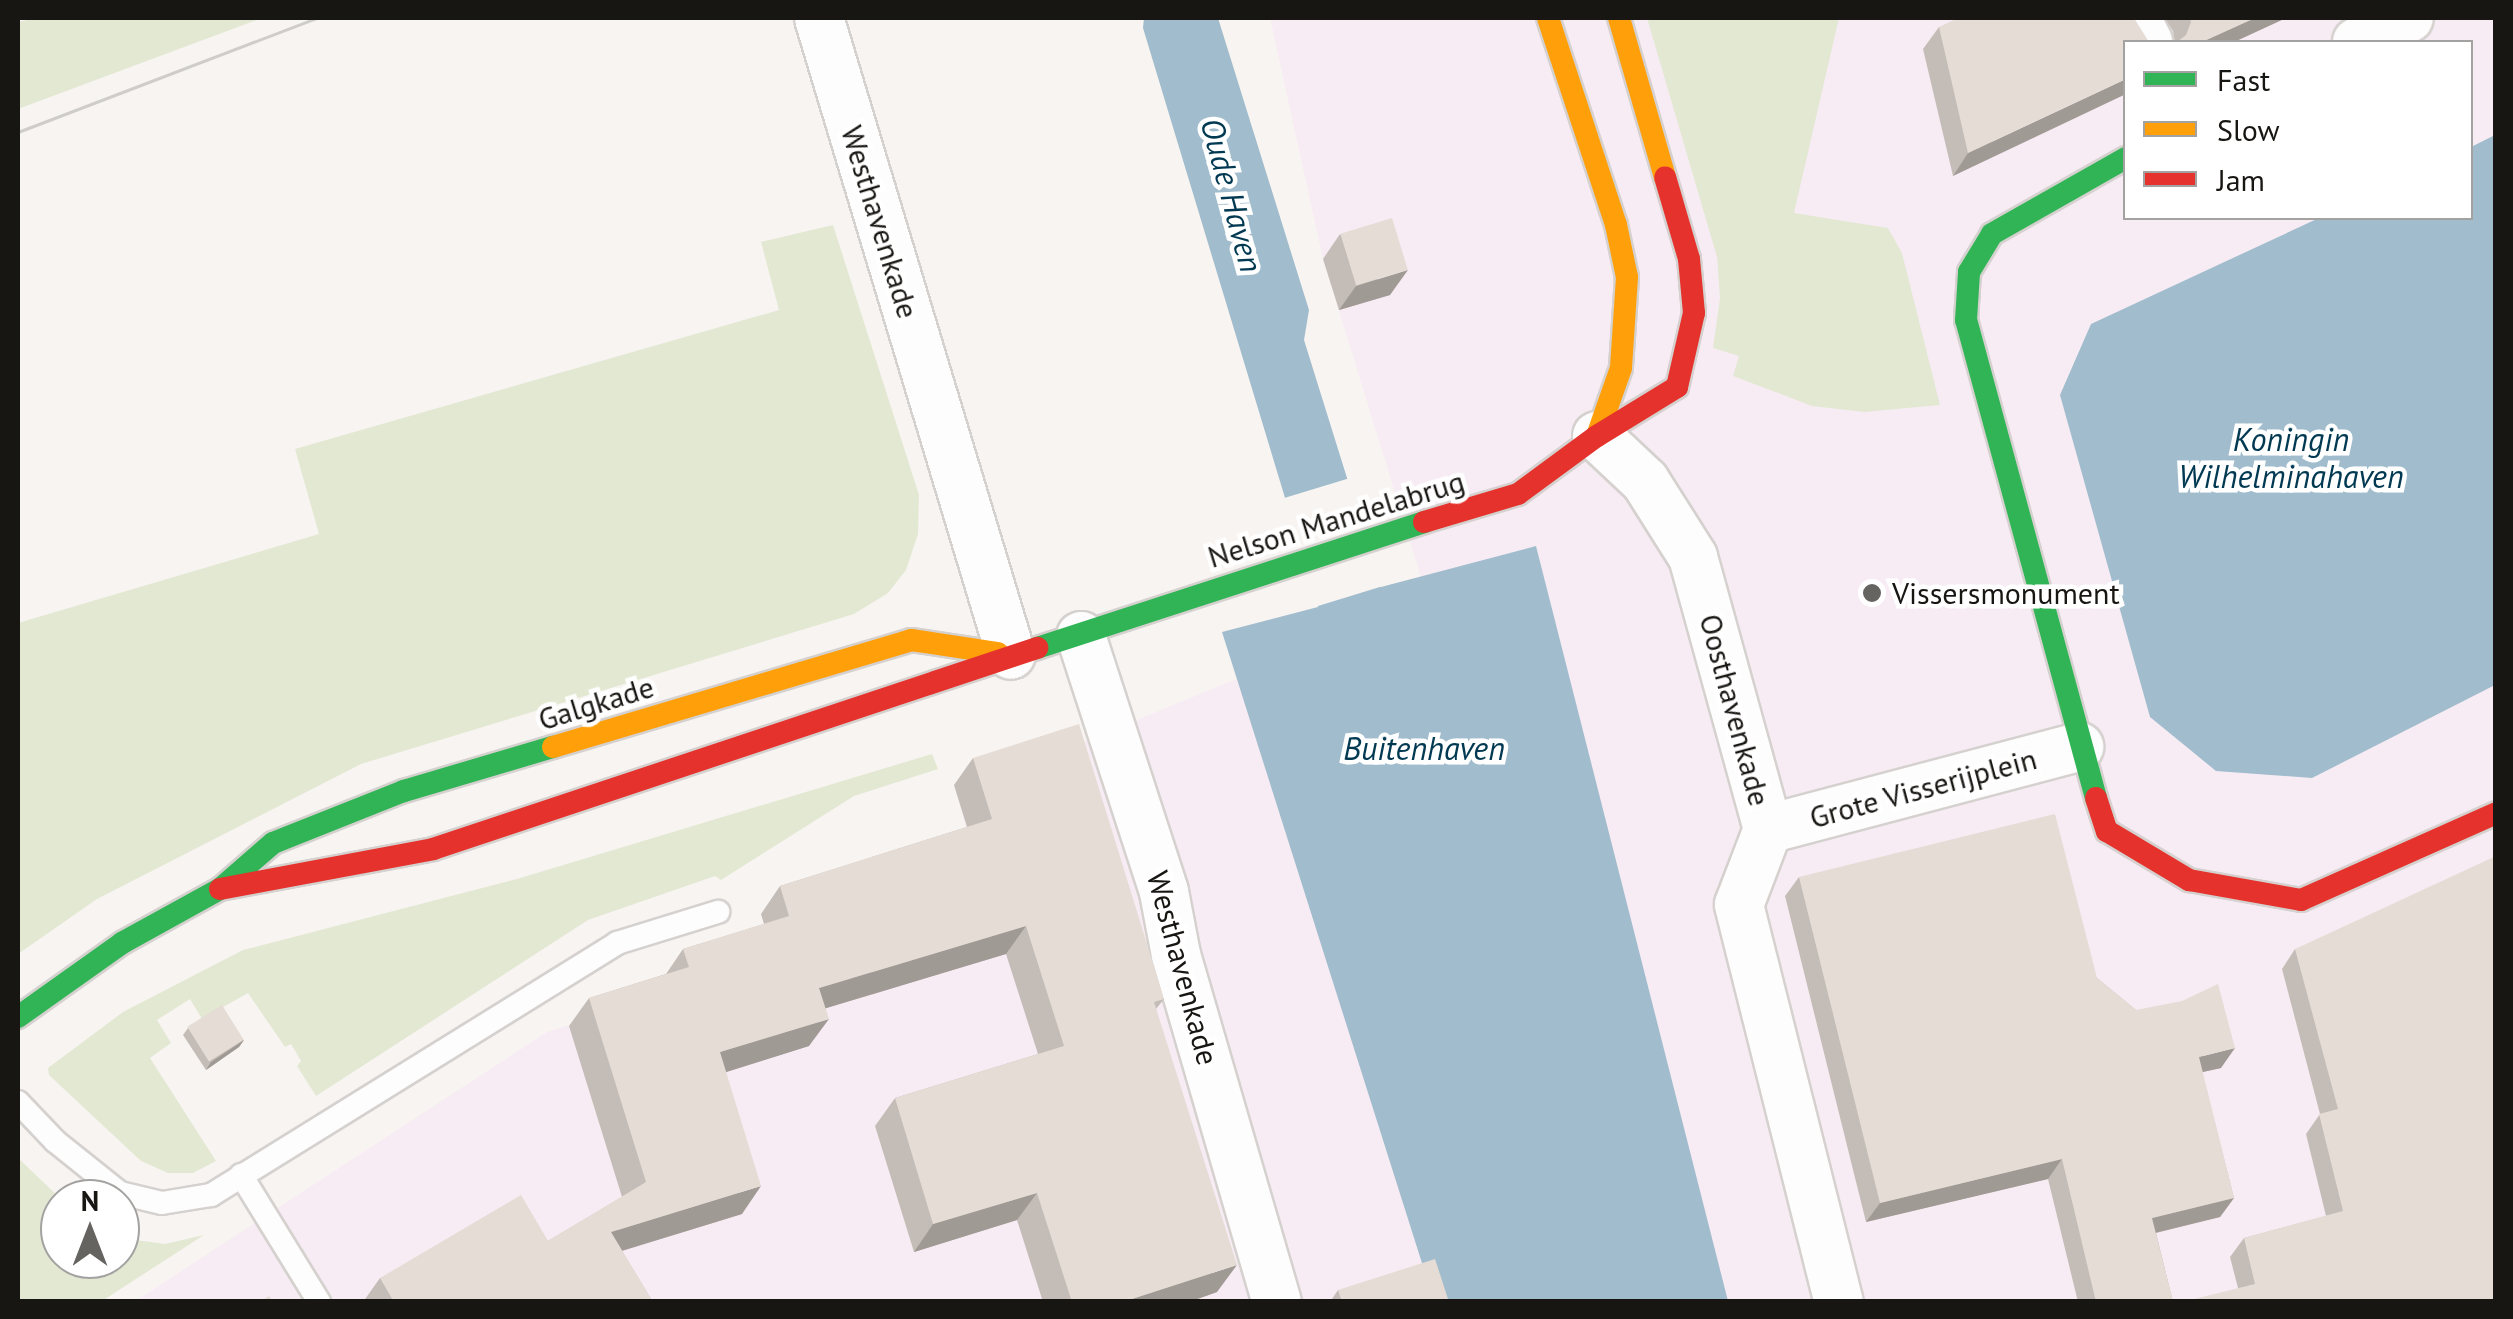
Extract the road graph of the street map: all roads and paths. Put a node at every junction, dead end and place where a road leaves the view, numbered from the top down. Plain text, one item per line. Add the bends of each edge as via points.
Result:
1 (820, 18) edge
2 (1548, 18) edge
3 (1619, 18) edge
4 (2409, 18) edge
5 (2361, 40) edge
6 (2123, 160) edge
7 (1597, 436) junction
8 (1080, 636) junction
9 (1011, 655) junction
10 (2079, 748) junction
11 (2496, 812) edge
12 (1768, 830) junction
13 (220, 889) junction
14 (718, 912) dead end
15 (18, 1018) edge
16 (18, 1102) edge
17 (241, 1175) junction
18 (319, 1302) edge
19 (1278, 1302) edge
20 (1839, 1302) edge

1 - 9 street, Westhavenkade
2 - 7 main road via 1627,277 1621,368
3 - 7 main road via 1689,258 1694,313 1677,387
4 - 5 street
6 - 10 main road via 1992,234 1968,272 1966,320
7 - 8 main road, Nelson Mandelabrug via 1518,494
7 - 12 street, Oosthavenkade via 1645,480 1694,556
8 - 9 main road, Galgkade
8 - 19 street, Westhavenkade via 1164,892
9 - 13 main road, Galgkade via 432,849
9 - 13 main road, Galgkade via 911,640 404,792 273,843
10 - 11 main road via 2108,831 2189,880 2301,900
10 - 12 street, Grote Visserijplein
12 - 20 street, Oosthavenkade via 1739,905
13 - 15 main road, Galgkade via 122,943
14 - 17 lane via 618,943
16 - 17 lane via 120,1193 162,1202 211,1195
17 - 18 lane

